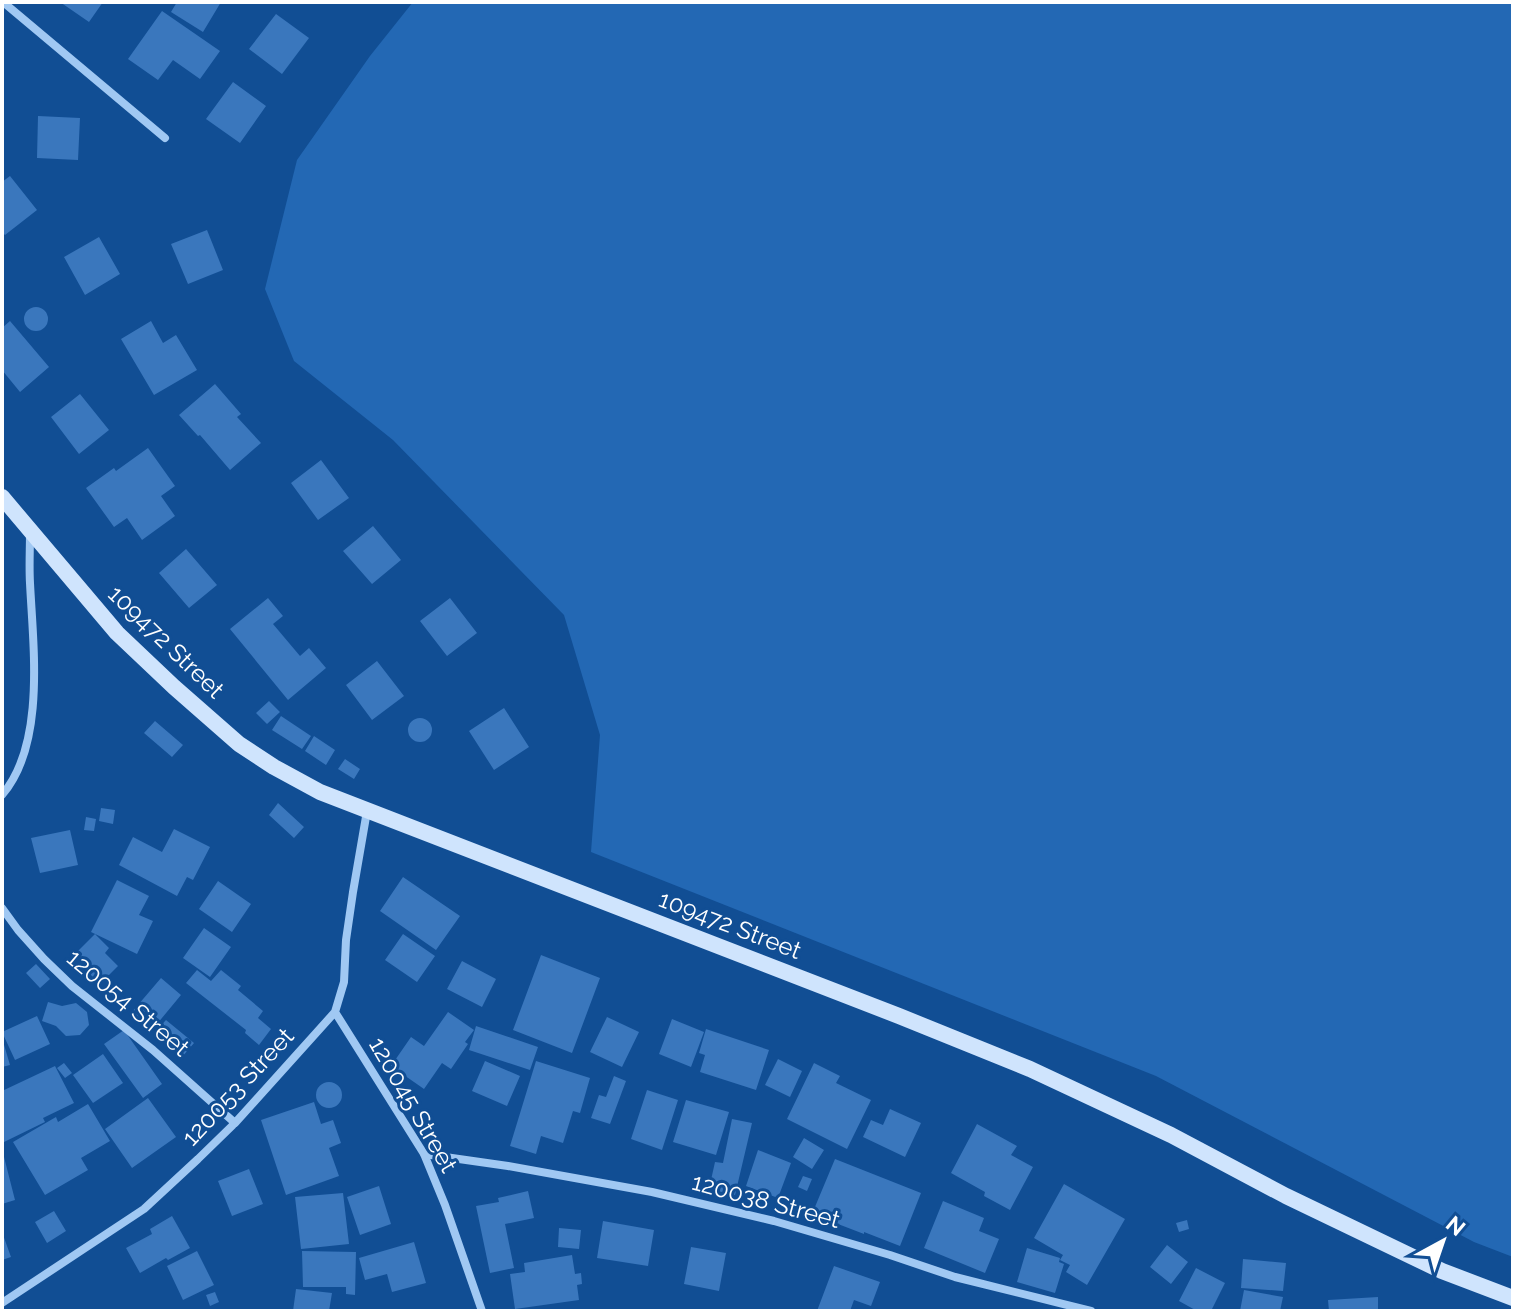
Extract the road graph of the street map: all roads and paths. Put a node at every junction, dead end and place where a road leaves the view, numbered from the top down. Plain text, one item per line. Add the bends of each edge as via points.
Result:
1 (3, 2) edge
2 (165, 138) dead end
3 (2, 497) edge
4 (30, 532) junction
5 (2, 795) edge
6 (367, 811) junction
7 (2, 908) edge
8 (335, 1012) junction
9 (235, 1123) junction
10 (424, 1154) junction
11 (1513, 1298) edge
12 (2, 1303) edge
13 (482, 1311) edge
14 (1091, 1311) edge

1 - 2 street
3 - 4 street, 109472 Street
4 - 5 street via 35,689 17,773
4 - 6 street, 109472 Street via 117,633 239,744 320,792
6 - 8 street, 120053 Street via 344,982
6 - 11 street, 109472 Street via 1030,1069 1442,1271
7 - 9 street, 120054 Street via 72,986
8 - 9 street, 120053 Street
8 - 10 street, 120045 Street
9 - 12 street, 120053 Street via 144,1209
10 - 13 street, 120045 Street
10 - 14 street, 120038 Street via 652,1192

